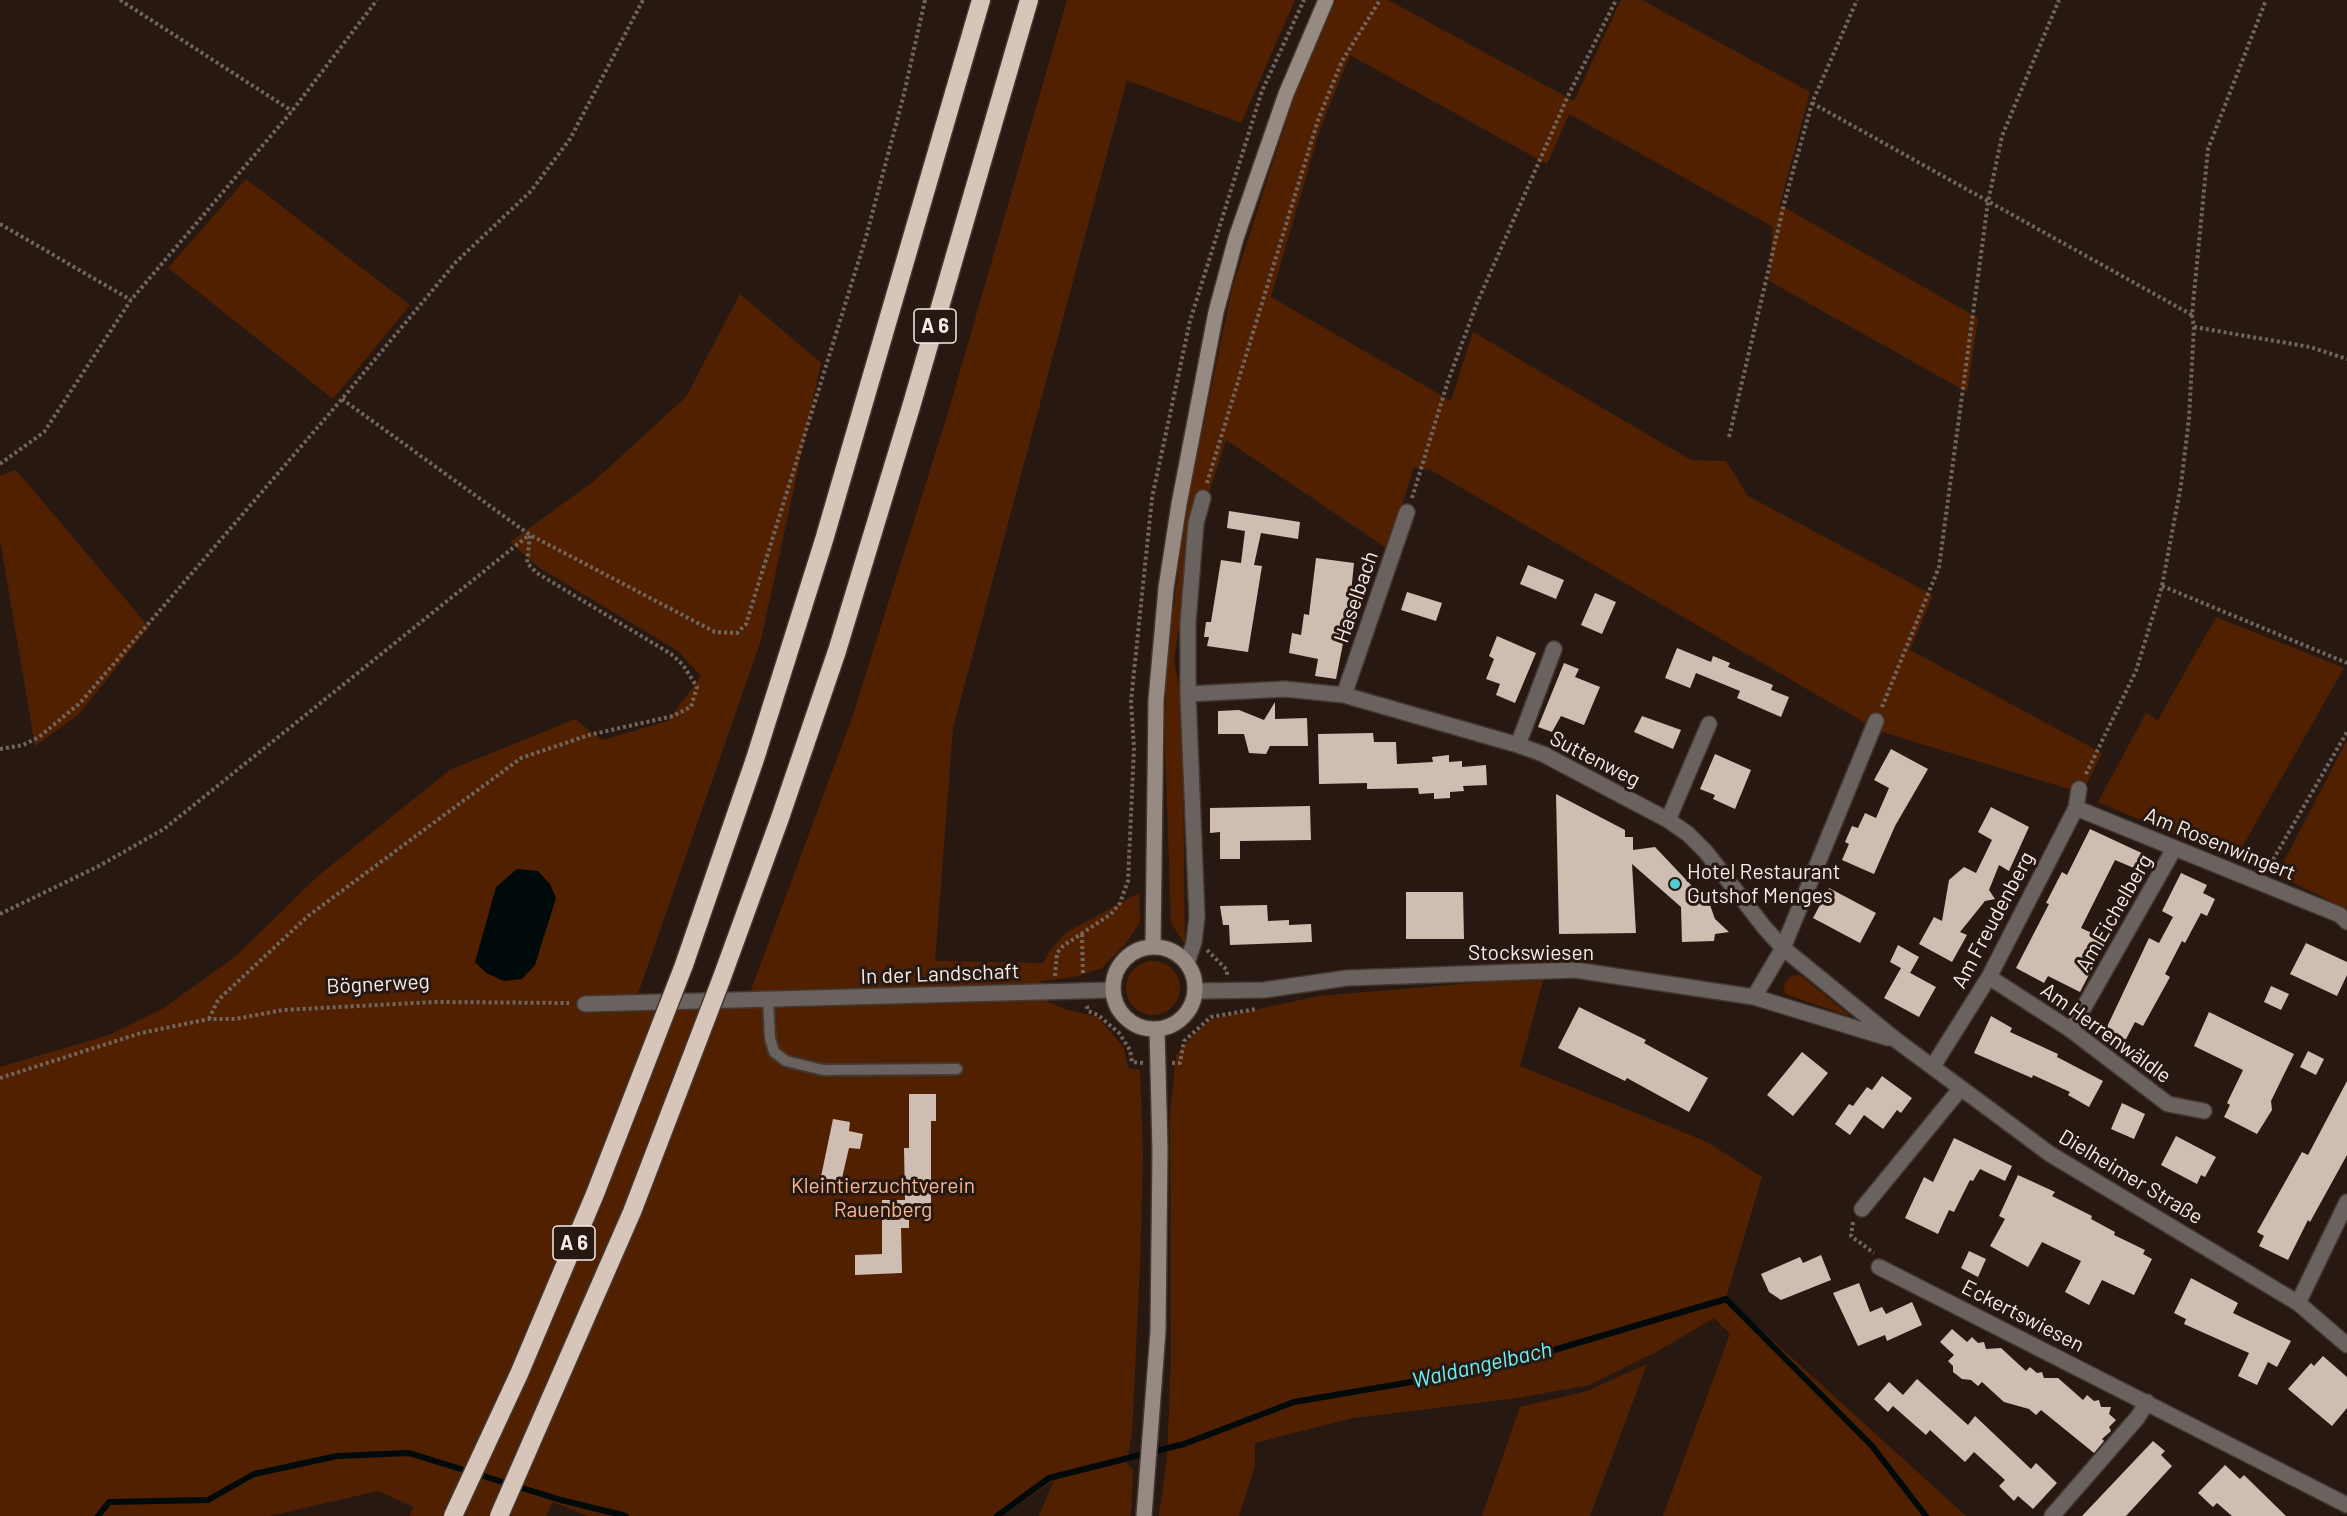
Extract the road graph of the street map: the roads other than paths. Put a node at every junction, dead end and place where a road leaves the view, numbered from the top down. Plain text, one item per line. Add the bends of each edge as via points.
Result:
1 (981, 0) edge
2 (1029, 0) edge
3 (1326, 0) edge
4 (1203, 498) road end
5 (1407, 512) road end
6 (1554, 649) dead end
7 (1188, 694) junction
8 (1344, 695) junction
9 (1876, 721) road end
10 (1709, 724) dead end
11 (1518, 745) junction
12 (2079, 789) road end
13 (2076, 808) junction
14 (1668, 820) junction
15 (2175, 849) junction
16 (2347, 922) edge
17 (1153, 947) junction
18 (1783, 948) junction
19 (1187, 963) junction
20 (1989, 977) junction
21 (1113, 990) junction
22 (1195, 991) junction
23 (1754, 997) junction
24 (768, 1000) junction
25 (585, 1004) road end
26 (1157, 1029) junction
27 (2071, 1030) junction
28 (1896, 1040) junction
29 (1933, 1066) junction
30 (957, 1069) dead end
31 (1961, 1088) junction
32 (2204, 1111) dead end
33 (2347, 1202) edge
34 (1863, 1209) road end
35 (1879, 1267) road end
36 (2298, 1303) junction
37 (2347, 1345) edge
38 (2147, 1402) junction
39 (2342, 1508) edge
40 (453, 1516) edge
41 (499, 1516) edge
42 (1144, 1516) edge
43 (2052, 1516) edge

1 - 40 highway, A 6, bridge via 824,540 738,811 684,965 595,1194 519,1374
2 - 41 highway, A 6, bridge via 915,396 837,651 777,829 632,1212
3 - 17 street via 1286,94 1239,229 1216,312 1179,504 1166,588 1156,700
4 - 7 street via 1196,523 1188,622
5 - 8 street, Haselbach
6 - 11 street
7 - 8 street, Suttenweg via 1285,689
7 - 19 street via 1197,917
8 - 11 street, Suttenweg
9 - 18 street
10 - 14 street
11 - 14 street, Suttenweg via 1543,754
12 - 13 street, Am Freudenberg
13 - 15 street, Am Rosenwingert
13 - 20 street, Am Freudenberg
14 - 18 street, Suttenweg via 1706,852
15 - 16 street, Am Rosenwingert via 2340,915
15 - 27 street, Am Eichelberg
17 - 19 street via 1177,953
17 - 21 street via 1136,950 1125,959 1116,970
18 - 23 street
18 - 28 street, Suttenweg
19 - 22 street
20 - 27 street, Am Herrenwäldle
20 - 29 street, Am Freudenberg
21 - 24 street, In der Landschaft
21 - 26 street via 1120,1011 1130,1021
22 - 23 street, Stockswiesen via 1264,990 1347,978 1575,970
22 - 26 street via 1178,1021
23 - 28 street, Stockswiesen
24 - 25 street
24 - 30 lane via 774,1052 786,1061 823,1071
26 - 42 street via 1160,1150 1155,1394
27 - 32 street, Am Herrenwäldle via 2168,1104
28 - 29 street, Dielheimer Straße
29 - 31 street, Dielheimer Straße
31 - 34 street
31 - 36 street, Dielheimer Straße via 2050,1154
33 - 36 street
35 - 38 street, Eckertswiesen
36 - 37 street, Dielheimer Straße
38 - 39 street, Eckertswiesen
38 - 43 street

